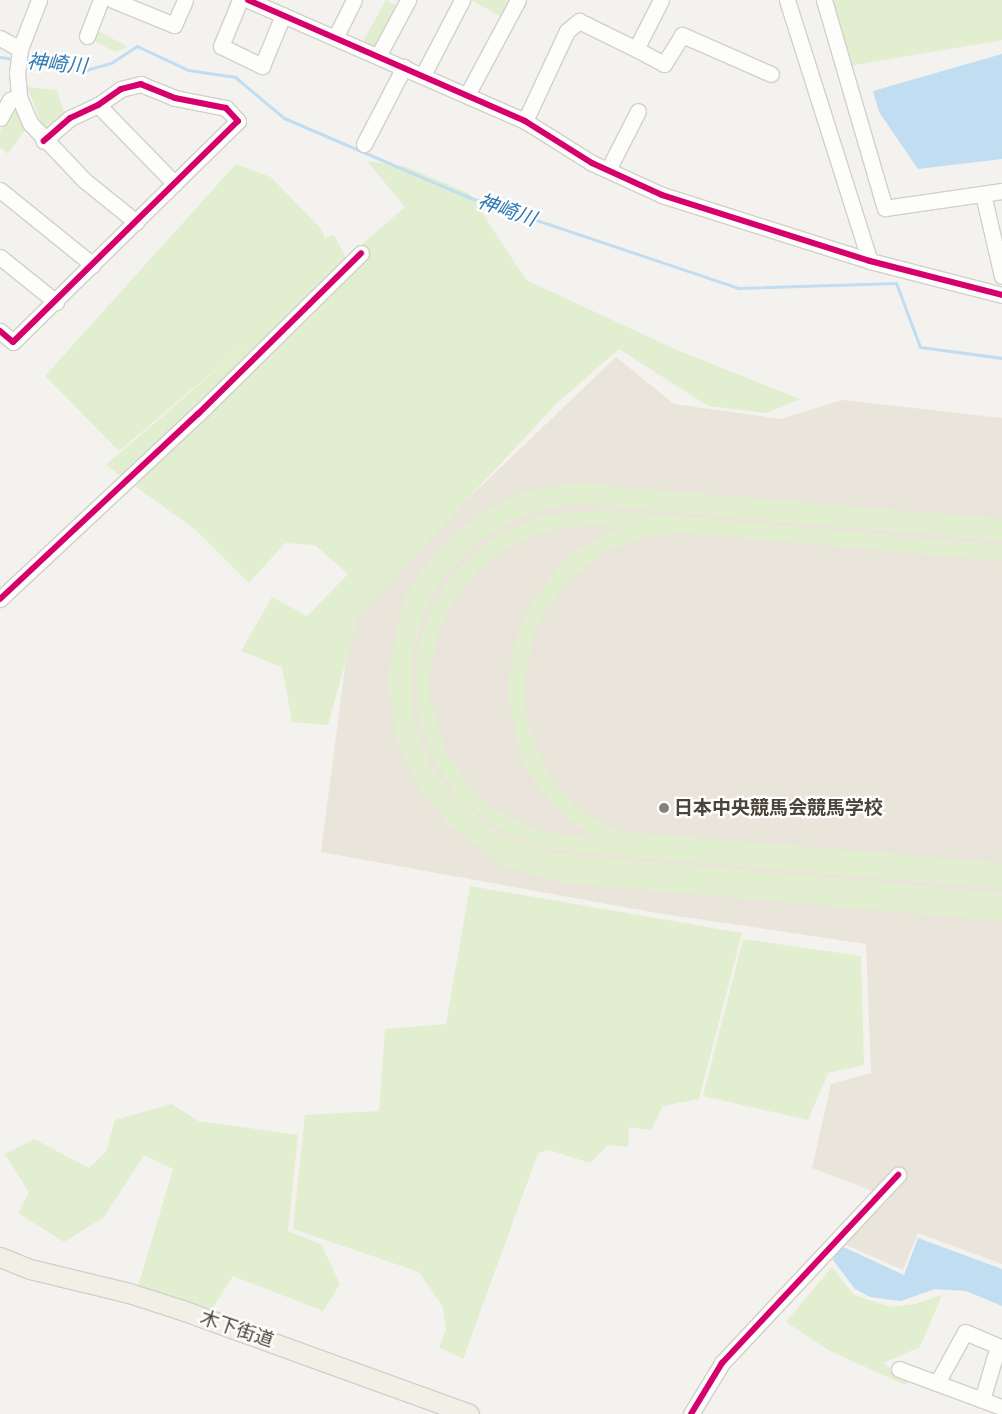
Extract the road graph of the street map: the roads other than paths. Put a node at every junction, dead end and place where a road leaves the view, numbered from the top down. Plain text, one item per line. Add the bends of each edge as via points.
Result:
1 (39, 0) edge
2 (102, 0) edge
3 (113, 0) edge
4 (185, 0) edge
5 (240, 0) edge
6 (248, 0) edge
7 (354, 0) edge
8 (408, 0) edge
9 (462, 0) edge
10 (518, 0) edge
11 (661, 0) edge
12 (787, 0) edge
13 (824, 0) edge
14 (276, 8) edge
15 (86, 36) dead end
16 (0, 38) edge
17 (335, 38) junction
18 (20, 49) junction
19 (636, 50) junction
20 (378, 56) junction
21 (404, 67) junction
22 (771, 74) dead end
23 (422, 75) junction
24 (468, 95) junction
25 (19, 97) junction
26 (98, 105) junction
27 (638, 111) dead end
28 (0, 118) edge
29 (525, 121) junction
30 (44, 141) junction
31 (364, 144) dead end
32 (608, 170) junction
33 (175, 184) junction
34 (0, 190) edge
35 (1002, 192) edge
36 (983, 194) junction
37 (136, 222) junction
38 (361, 253) dead end
39 (0, 257) edge
40 (870, 261) junction
41 (93, 265) junction
42 (1002, 276) edge
43 (1002, 295) edge
44 (56, 302) junction
45 (0, 331) edge
46 (0, 599) edge
47 (898, 1174) dead end
48 (0, 1257) edge
49 (899, 1369) dead end
50 (937, 1383) junction
51 (982, 1400) junction
52 (1002, 1407) edge
53 (469, 1414) edge
54 (691, 1414) edge

1 - 18 street
2 - 15 street
3 - 4 street via 174,25
5 - 14 street via 221,46 262,66
6 - 14 street
7 - 17 street
8 - 20 street
9 - 23 street
10 - 24 street
11 - 19 street
12 - 40 street
13 - 36 street via 885,208
14 - 17 street
16 - 18 street
17 - 20 street
18 - 25 street via 17,72
19 - 22 street via 664,64 682,35
19 - 29 street via 579,22 567,31
20 - 21 street
21 - 23 street
21 - 31 street
23 - 24 street
24 - 29 street
25 - 28 street via 10,100
25 - 30 street via 30,124
26 - 30 street via 70,118
26 - 33 street
26 - 33 street via 121,89 141,84 175,98 226,108 238,121
27 - 32 street
29 - 32 street
30 - 37 street via 84,180
32 - 40 street via 662,195
33 - 37 street
34 - 41 street
35 - 36 street
36 - 42 street
37 - 41 street
38 - 46 street via 198,414
39 - 44 street
40 - 43 street
41 - 44 street
44 - 45 street via 13,342
47 - 54 street via 722,1363
48 - 53 main road, 木下街道 via 30,1268 129,1293
49 - 50 street
50 - 51 street
50 - 51 street via 965,1332 998,1346
51 - 52 street

